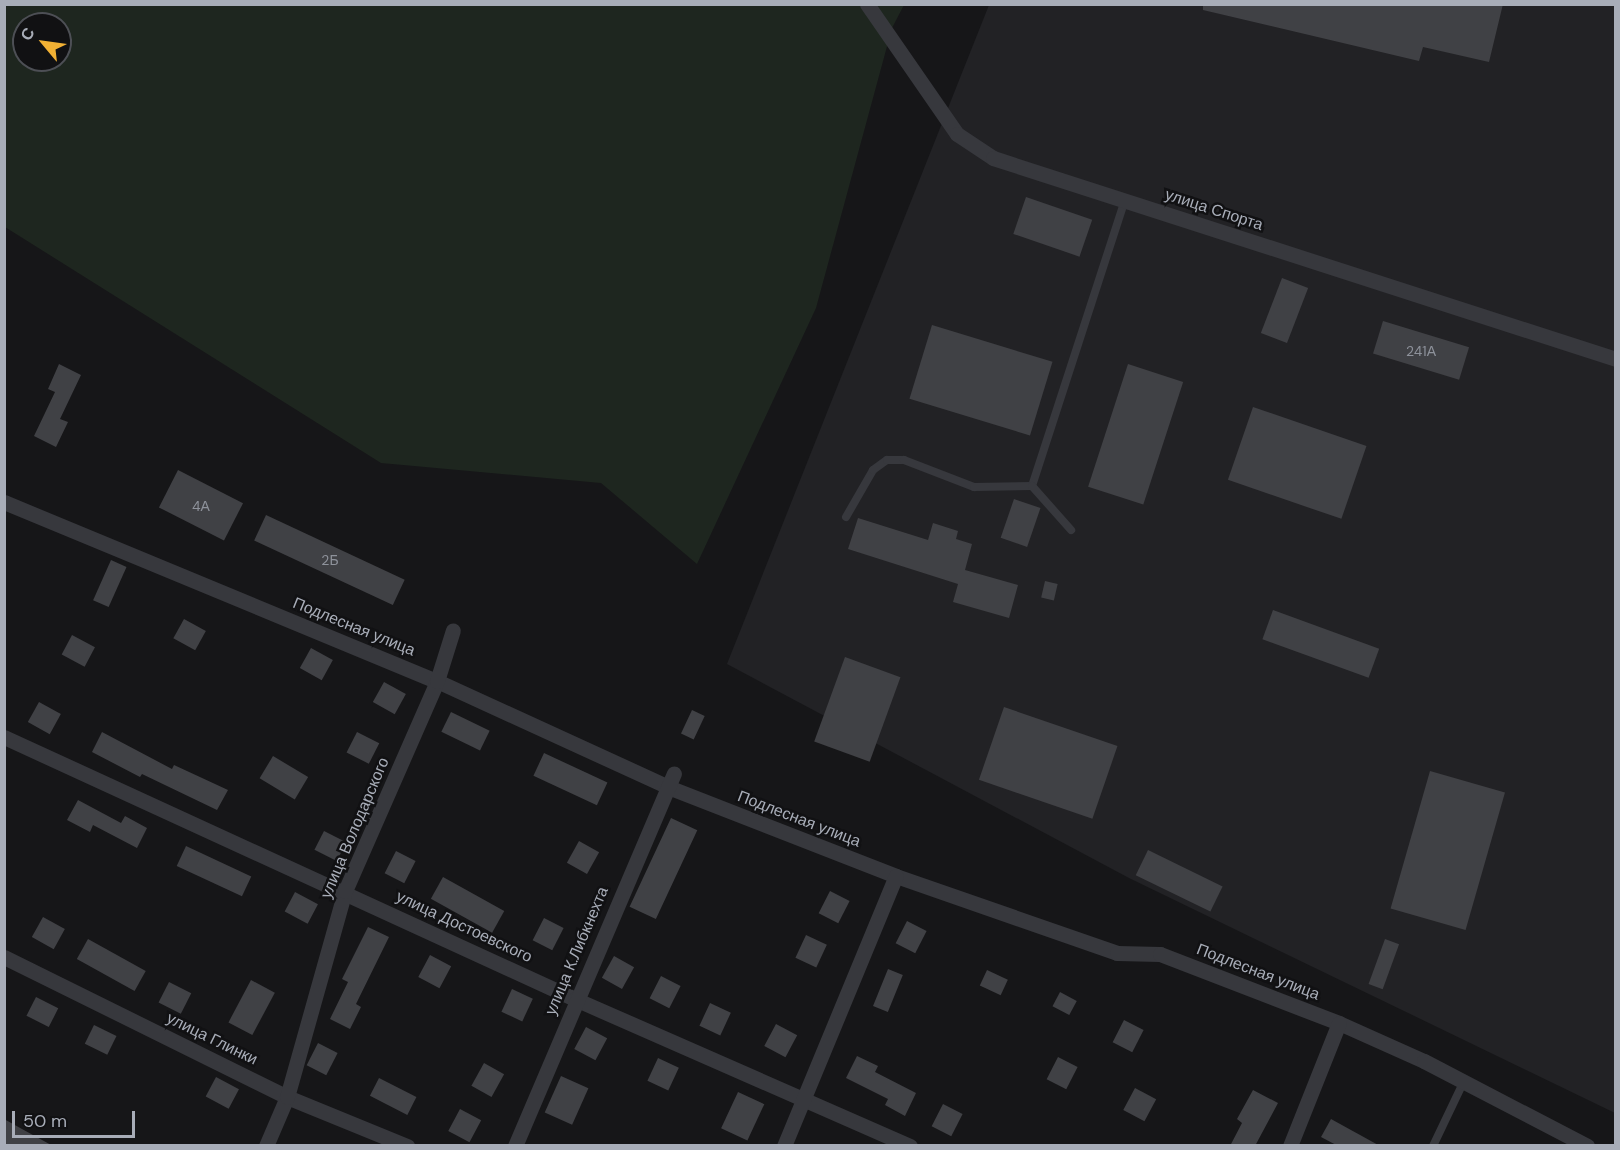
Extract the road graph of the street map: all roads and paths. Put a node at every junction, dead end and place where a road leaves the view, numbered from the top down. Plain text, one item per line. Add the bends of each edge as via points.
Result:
1 (867, 4) edge
2 (1125, 200) junction
3 (1616, 359) edge
4 (1032, 486) junction
5 (4, 502) edge
6 (846, 517) dead end
7 (1071, 530) dead end
8 (453, 630) dead end
9 (437, 681) junction
10 (4, 737) edge
11 (671, 780) junction
12 (896, 876) junction
13 (345, 891) junction
14 (4, 957) edge
15 (575, 999) junction
16 (1339, 1023) junction
17 (1464, 1081) junction
18 (286, 1096) junction
19 (802, 1096) junction
20 (1581, 1144) edge
21 (266, 1146) edge
22 (406, 1146) edge
23 (515, 1146) edge
24 (784, 1146) edge
25 (910, 1146) edge
26 (1290, 1146) edge
27 (1433, 1146) edge

1 - 2 street, улица Спорта via 957,134 993,158
2 - 3 street, улица Спорта
2 - 4 lane
4 - 6 lane via 974,487 904,460 886,460 873,470
4 - 7 lane
5 - 9 street, Подлесная улица
8 - 9 street, улица Володарского
9 - 11 street, Подлесная улица
9 - 13 street, улица Володарского
10 - 13 street, улица Достоевского
11 - 12 street, Подлесная улица
11 - 15 street, улица К.Либкнехта
12 - 16 street, Подлесная улица via 1117,953 1160,954
12 - 19 street
13 - 15 street, улица Достоевского
13 - 18 street, улица Володарского
14 - 18 street, улица Глинки
15 - 19 street, улица Достоевского
15 - 23 street, улица К.Либкнехта
16 - 17 street, Подлесная улица
16 - 26 street
17 - 20 street, Подлесная улица
17 - 27 lane
18 - 21 street, улица Володарского
18 - 22 street, улица Глинки
19 - 24 street
19 - 25 street, улица Достоевского

